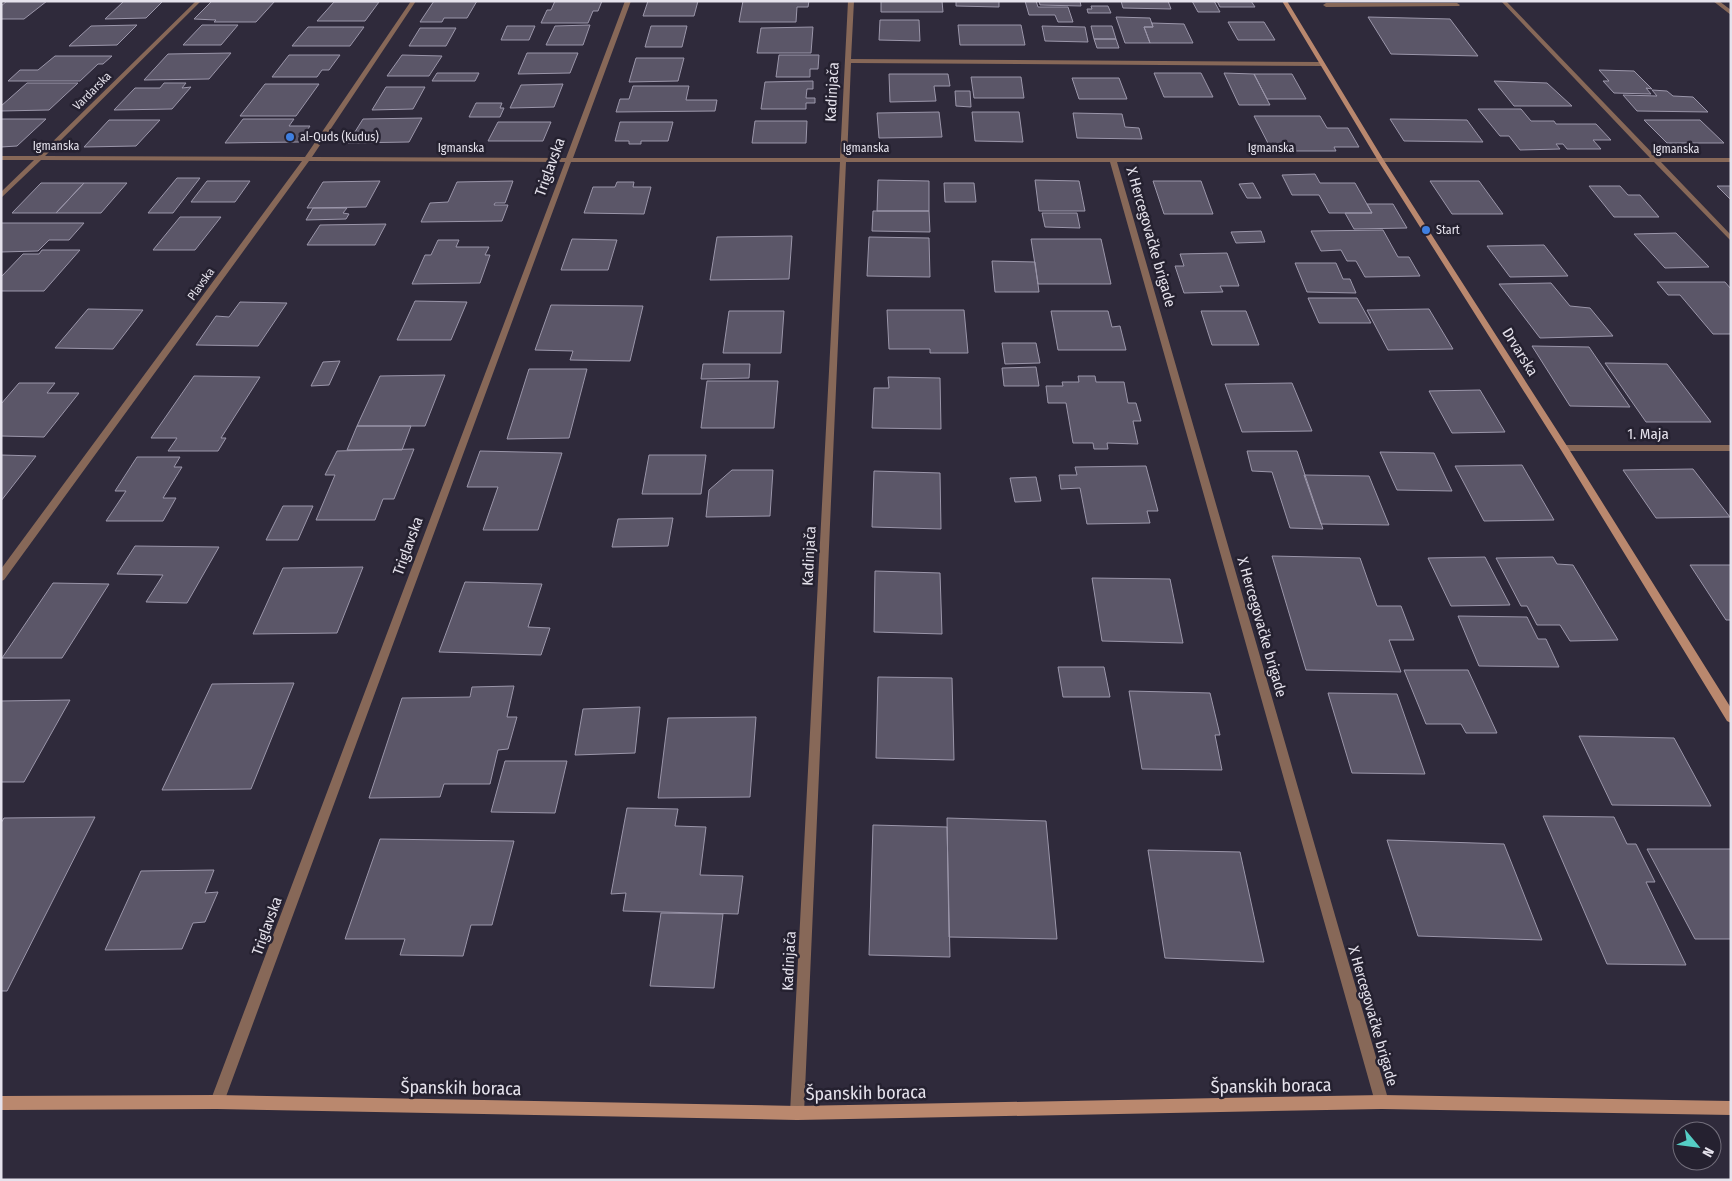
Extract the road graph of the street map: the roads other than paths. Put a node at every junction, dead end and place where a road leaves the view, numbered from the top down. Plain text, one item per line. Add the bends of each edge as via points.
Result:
1 (199, 1) edge
2 (414, 1) edge
3 (628, 1) edge
4 (851, 1) edge
5 (1284, 1) edge
6 (1503, 1) edge
7 (1715, 1) edge
8 (1394, 4) edge
9 (1326, 5) dead end
10 (1456, 5) dead end
11 (1731, 13) edge
12 (849, 61) junction
13 (1322, 64) junction
14 (41, 157) junction
15 (1, 158) edge
16 (308, 158) junction
17 (1380, 159) junction
18 (568, 160) junction
19 (844, 160) junction
20 (1113, 160) junction
21 (1655, 160) junction
22 (1731, 160) edge
23 (1, 196) edge
24 (1731, 239) edge
25 (1564, 448) junction
26 (1731, 448) edge
27 (1, 577) edge
28 (1731, 718) edge
29 (217, 1102) junction
30 (1382, 1102) junction
31 (1, 1103) edge
32 (1731, 1108) edge
33 (797, 1113) junction

1 - 14 street, Vardarska
2 - 16 street, Plavska
3 - 18 street, Triglavska
4 - 12 street, Kadinjača
5 - 13 main road, Drvarska
6 - 21 street
7 - 11 street
8 - 9 street
8 - 10 street
12 - 13 street
12 - 19 street, Kadinjača
13 - 17 main road, Drvarska
14 - 15 street, Igmanska
14 - 16 street, Igmanska
14 - 23 street, Vardarska
16 - 18 street, Igmanska
16 - 27 street, Plavska
17 - 20 street, Igmanska
17 - 21 street, Igmanska
17 - 25 main road, Drvarska
18 - 19 street, Igmanska
18 - 29 street, Triglavska
19 - 20 street, Igmanska
19 - 33 street, Kadinjača
20 - 30 street, X Hercegovačke brigade
21 - 22 street, Igmanska
21 - 24 street
25 - 26 street, 1. Maja
25 - 28 main road, Drvarska
29 - 31 main road, Španskih boraca
29 - 33 main road, Španskih boraca
30 - 32 main road, Španskih boraca
30 - 33 main road, Španskih boraca

